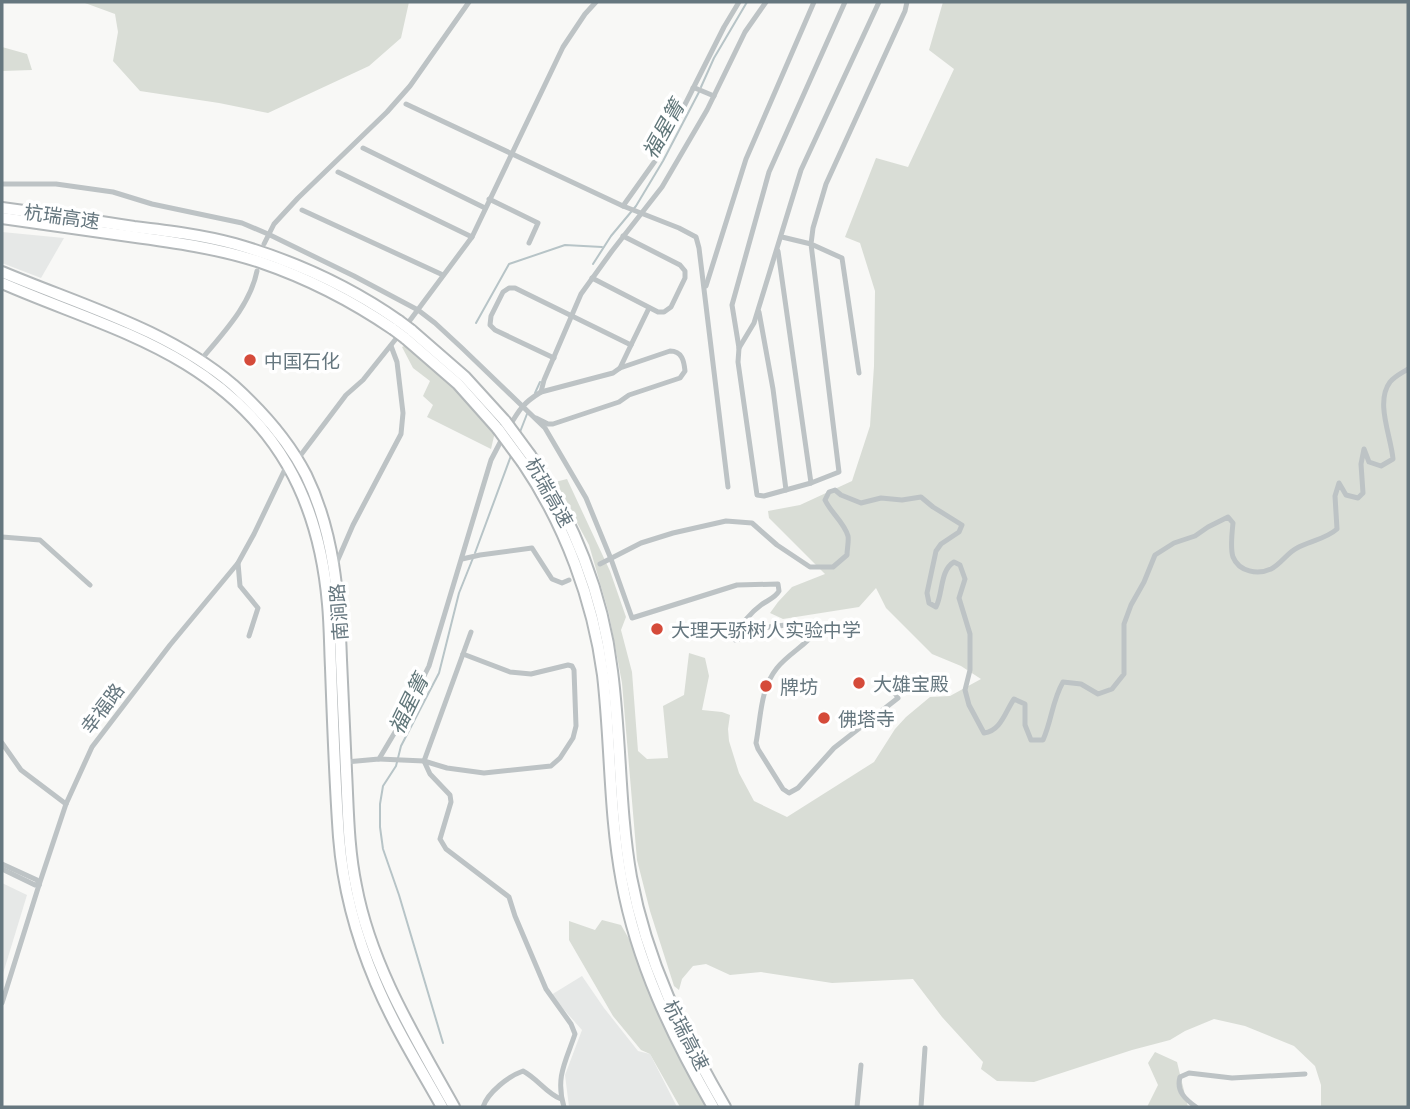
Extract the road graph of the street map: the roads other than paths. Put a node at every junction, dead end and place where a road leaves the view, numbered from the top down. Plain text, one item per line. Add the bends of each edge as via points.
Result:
1 (469, 2) edge
2 (596, 2) edge
3 (739, 2) edge
4 (766, 2) edge
5 (814, 2) edge
6 (845, 2) edge
7 (879, 2) edge
8 (907, 2) edge
9 (694, 88) junction
10 (714, 96) junction
11 (406, 104) dead end
12 (363, 148) dead end
13 (511, 155) junction
14 (338, 172) dead end
15 (2, 184) edge
16 (489, 198) junction
17 (625, 207) junction
18 (2, 208) edge
19 (485, 208) junction
20 (302, 210) dead end
21 (640, 212) junction
22 (2, 218) edge
23 (268, 234) junction
24 (623, 236) junction
25 (472, 237) junction
26 (782, 237) junction
27 (528, 243) dead end
28 (264, 244) dead end
29 (811, 244) junction
30 (778, 248) junction
31 (257, 271) dead end
32 (2, 272) edge
33 (443, 275) junction
34 (592, 278) junction
35 (2, 283) edge
36 (704, 291) junction
37 (649, 308) junction
38 (758, 309) junction
39 (418, 310) junction
40 (572, 316) junction
41 (396, 325) junction
42 (631, 345) junction
43 (391, 346) junction
44 (739, 348) junction
45 (554, 358) junction
46 (200, 361) junction
47 (620, 368) junction
48 (1408, 369) edge
49 (859, 373) dead end
50 (541, 393) junction
51 (523, 408) junction
52 (533, 416) junction
53 (526, 459) junction
54 (293, 462) junction
55 (811, 483) junction
56 (729, 487) dead end
57 (786, 490) junction
58 (2, 537) edge
59 (465, 558) junction
60 (611, 559) junction
61 (238, 563) junction
62 (600, 564) dead end
63 (334, 568) junction
64 (569, 580) dead end
65 (90, 585) dead end
66 (471, 632) dead end
67 (249, 636) dead end
68 (463, 654) junction
69 (893, 690) dead end
70 (2, 743) edge
71 (379, 759) junction
72 (424, 761) junction
73 (340, 762) junction
74 (66, 804) junction
75 (2, 864) edge
76 (2, 869) edge
77 (39, 885) junction
78 (2, 1003) edge
79 (925, 1048) dead end
80 (861, 1065) dead end
81 (1305, 1074) dead end
82 (561, 1099) junction
83 (442, 1107) edge
84 (454, 1107) edge
85 (483, 1107) edge
86 (564, 1107) edge
87 (713, 1107) edge
88 (725, 1107) edge
89 (857, 1107) edge
90 (921, 1107) edge
91 (1196, 1107) edge

1 - 23 street via 410,86
2 - 13 street, 幸福路 via 564,47
3 - 9 street
4 - 10 street via 745,32
5 - 36 street via 746,159
6 - 44 street via 769,172 732,304
7 - 26 street via 801,170
8 - 29 street via 826,184
9 - 10 street
9 - 17 street via 660,154
10 - 21 street via 662,187
11 - 13 street
12 - 19 street
13 - 16 street, 幸福路
13 - 17 street
14 - 25 street
15 - 23 street via 55,184 113,192 242,223
16 - 19 street, 幸福路
16 - 27 street via 538,223
17 - 21 street
18 - 41 highway, 杭瑞高速 via 202,237 251,249 340,285
19 - 25 street, 幸福路
20 - 33 street
21 - 24 street
21 - 36 street via 696,237
22 - 41 highway, 杭瑞高速 via 180,243 248,259 285,271
23 - 28 street
23 - 39 street
24 - 34 street
24 - 37 street via 685,271 670,309
25 - 33 street, 幸福路
26 - 29 street
26 - 30 street
29 - 49 street via 842,258
29 - 55 street via 839,472
30 - 38 street
30 - 55 street
31 - 46 street via 246,300
32 - 46 highway, 南涧路 via 152,334
33 - 39 street, 幸福路
34 - 37 street
34 - 40 street
35 - 54 highway, 南涧路 via 187,365 246,412
36 - 56 street
37 - 42 street
38 - 44 street
38 - 57 street
39 - 43 street, 幸福路
39 - 51 street
40 - 42 street
40 - 45 street
40 - 45 street via 512,287 503,292 491,316 495,330
41 - 53 highway, 杭瑞高速, bridge via 501,425
42 - 47 street
43 - 54 street, 幸福路
43 - 63 street via 403,413 401,434
44 - 57 street via 757,495
45 - 50 street
46 - 54 highway, 南涧路 via 260,410 277,430
47 - 50 street
47 - 52 street via 675,351 681,355 685,371 680,378 553,424
48 - 60 street via 1392,380 1382,404 1393,459 1381,466 1369,462 1364,449 1363,493 1357,498 1346,495 1339,484 1337,529 1294,549 1274,568 1259,574 1244,569 1233,557 1233,523 1228,517 1155,555 1124,625 1124,674 1112,689 1098,694 1081,684 1063,682 1043,740 1031,740 1025,704 1014,699 991,732 984,733 976,721 965,690 970,635 960,598 965,579 960,565 948,565 936,607 929,603 927,593 936,551 962,524 921,498 861,503 835,490 830,492 825,500 848,537 847,555 833,567 810,567 752,523 726,522 641,543
50 - 51 street
51 - 52 street
51 - 59 street via 491,460
52 - 60 street via 586,498
53 - 87 highway, 杭瑞高速 via 564,538 593,623 604,685 616,845 635,939 662,1011
53 - 88 highway, 杭瑞高速 via 553,492 591,580 614,684 621,799 634,894 665,993
54 - 61 street, 幸福路
54 - 63 highway, 南涧路 via 306,475 321,512
54 - 73 highway, 南涧路 via 326,579
55 - 57 street
58 - 65 street via 40,540
59 - 64 street via 532,548 552,579
59 - 71 street via 429,666
60 - 62 street
60 - 69 street via 632,618 737,585 778,584 776,596 749,617 735,640 761,628 817,624 811,640 777,668 763,696 756,743 789,793 834,748 898,698
61 - 67 street via 240,586 258,608
61 - 74 street, 幸福路 via 92,747
63 - 73 highway, 南涧路 via 341,631
66 - 68 street
68 - 72 street
68 - 72 street via 510,672 531,674 572,666 573,738 551,766 484,773
70 - 74 street via 21,770
71 - 72 street
71 - 73 street
72 - 82 street via 450,795 440,839 446,849 509,897 546,989 571,1024 575,1034 561,1072
73 - 83 highway, 南涧路 via 341,860 355,927 387,1007
73 - 84 highway, 南涧路 via 351,858 365,924 396,1002
74 - 77 street, 幸福路
75 - 77 street
76 - 77 street
77 - 78 street, 幸福路
79 - 90 street
80 - 89 street
81 - 91 street via 1232,1078 1189,1073 1180,1077 1179,1091
82 - 85 street via 523,1071 500,1086
82 - 86 street

